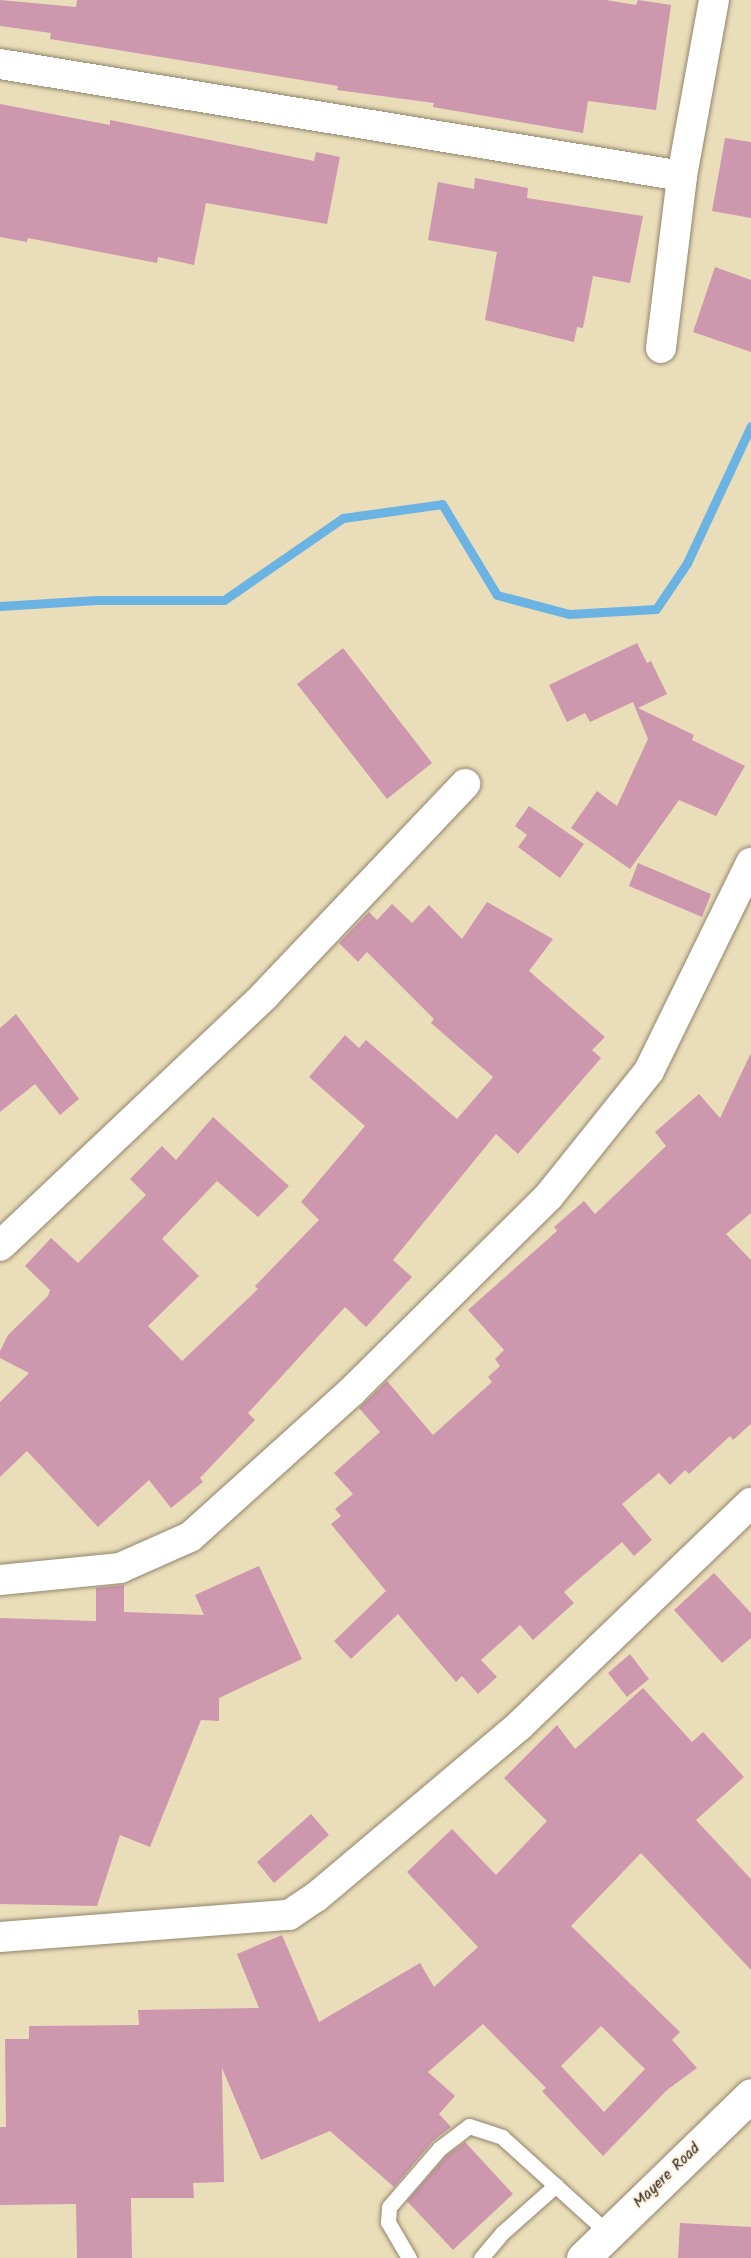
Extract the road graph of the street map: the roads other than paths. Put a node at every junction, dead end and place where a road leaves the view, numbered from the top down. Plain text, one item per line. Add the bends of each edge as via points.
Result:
1 (714, 0) edge
2 (0, 64) edge
3 (682, 176) junction
4 (660, 348) dead end
5 (465, 784) dead end
6 (750, 873) edge
7 (0, 1246) edge
8 (751, 1503) edge
9 (0, 1580) edge
10 (0, 1937) edge
11 (751, 2095) edge
12 (556, 2185) junction
13 (608, 2234) junction
14 (409, 2258) edge
15 (481, 2258) edge
16 (583, 2258) edge

1 - 3 street
2 - 3 street
3 - 4 street
5 - 7 street via 265,995
6 - 9 street via 649,1071 549,1196 352,1391 190,1537 120,1568
8 - 10 street via 519,1726 289,1916
11 - 13 street, Mayere Road
12 - 13 lane
12 - 14 lane via 502,2137 469,2126 440,2148 389,2207 388,2222
12 - 15 lane via 502,2233
13 - 16 street, Mayere Road

